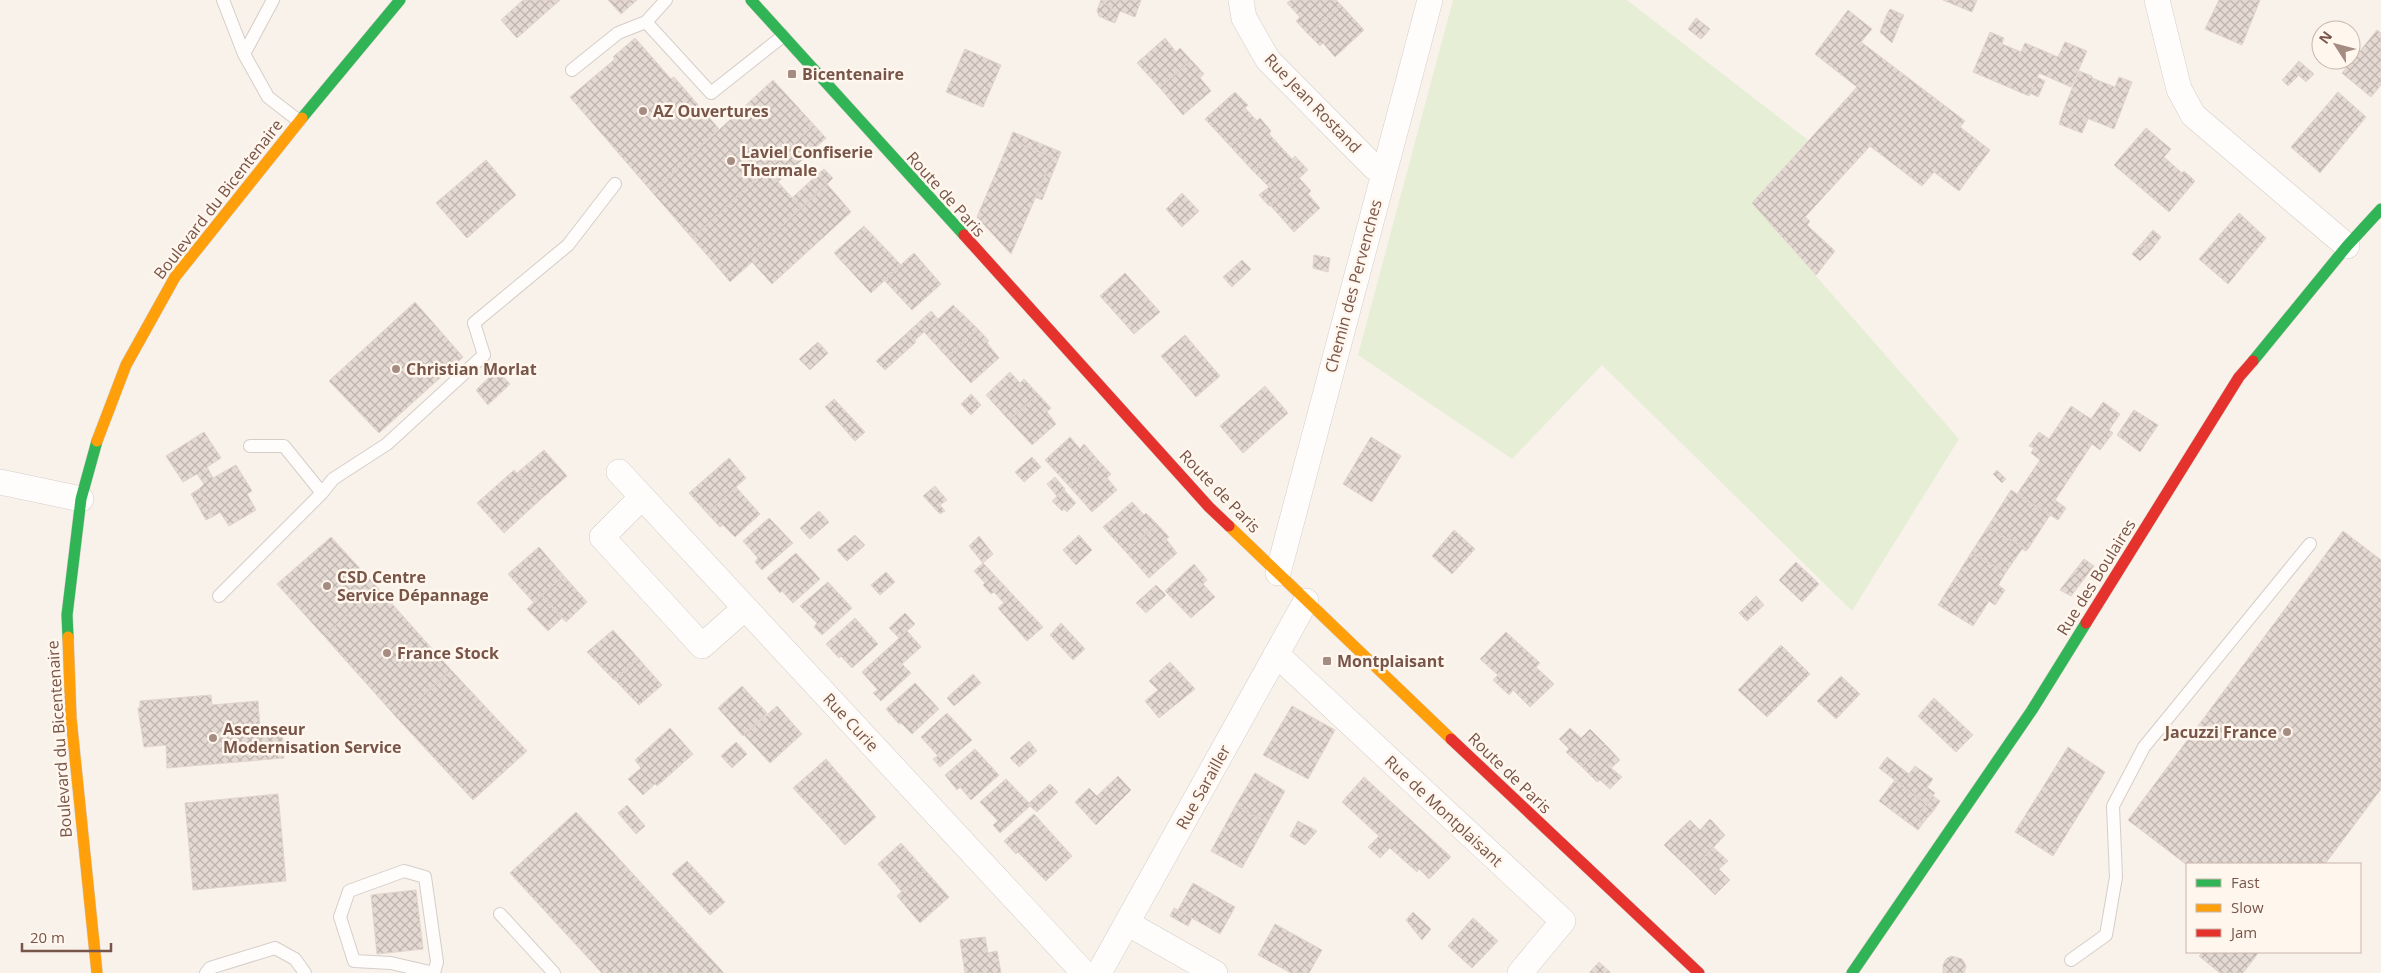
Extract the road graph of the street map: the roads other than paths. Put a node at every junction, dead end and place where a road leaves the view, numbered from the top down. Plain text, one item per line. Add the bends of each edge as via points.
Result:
1 (223, 0) edge
2 (273, 0) edge
3 (392, 0) edge
4 (400, 0) edge
5 (666, 0) edge
6 (750, 0) edge
7 (1241, 0) edge
8 (1430, 0) edge
9 (2157, 0) edge
10 (646, 22) junction
11 (378, 24) junction
12 (783, 36) junction
13 (244, 54) junction
14 (572, 70) dead end
15 (299, 121) junction
16 (1383, 171) junction
17 (615, 184) dead end
18 (2381, 209) edge
19 (2347, 246) junction
20 (250, 446) dead end
21 (618, 472) dead end
22 (0, 482) edge
23 (322, 493) junction
24 (642, 497) junction
25 (81, 499) junction
26 (2310, 544) dead end
27 (1278, 573) junction
28 (219, 596) dead end
29 (1306, 601) junction
30 (745, 608) junction
31 (1276, 654) junction
32 (500, 914) dead end
33 (1126, 923) junction
34 (2071, 960) dead end
35 (97, 973) edge
36 (206, 973) edge
37 (305, 973) edge
38 (434, 973) edge
39 (554, 973) edge
40 (1084, 973) edge
41 (1099, 973) edge
42 (1215, 973) edge
43 (1520, 973) edge
44 (1699, 973) edge
45 (1852, 973) edge

1 - 13 lane
2 - 13 lane
3 - 11 main road, Boulevard du Bicentenaire
4 - 11 main road, Boulevard du Bicentenaire
5 - 10 lane
6 - 12 main road, Route de Paris
7 - 16 street, Rue Jean Rostand via 1244,18 1268,60 1374,166
8 - 16 street, Chemin des Pervenches
9 - 19 street via 2180,89 2193,115
10 - 12 lane via 711,93
10 - 14 lane via 618,32
11 - 15 main road, Boulevard du Bicentenaire
12 - 27 main road, Route de Paris via 1209,507
13 - 15 lane via 268,97
15 - 25 main road, Boulevard du Bicentenaire via 175,277 126,365 96,443
16 - 27 street, Chemin des Pervenches
17 - 23 lane via 568,245 474,323 484,355 386,444 332,479
18 - 19 main road, Rue des Boulaires
19 - 45 main road, Rue des Boulaires via 2239,378 2032,710
20 - 23 lane via 284,446
21 - 24 street, Rue Curie
22 - 25 street
23 - 28 lane
24 - 30 street, Rue Curie
24 - 30 street via 602,537 702,646
25 - 35 main road, Boulevard du Bicentenaire via 67,615 71,718
26 - 34 lane via 2144,747 2113,806 2116,877 2106,934
27 - 29 main road, Route de Paris
29 - 31 street, Rue Sarailler
29 - 44 main road, Route de Paris
30 - 40 street, Rue Curie
31 - 33 street, Rue Sarailler
31 - 43 street, Rue de Montplaisant via 1563,921
32 - 39 lane
33 - 41 street, Rue Sarailler
33 - 42 street
36 - 37 lane via 210,968 275,948 295,959
38 - 38 lane via 437,962 425,877 404,871 349,891 340,917 354,961 392,963

